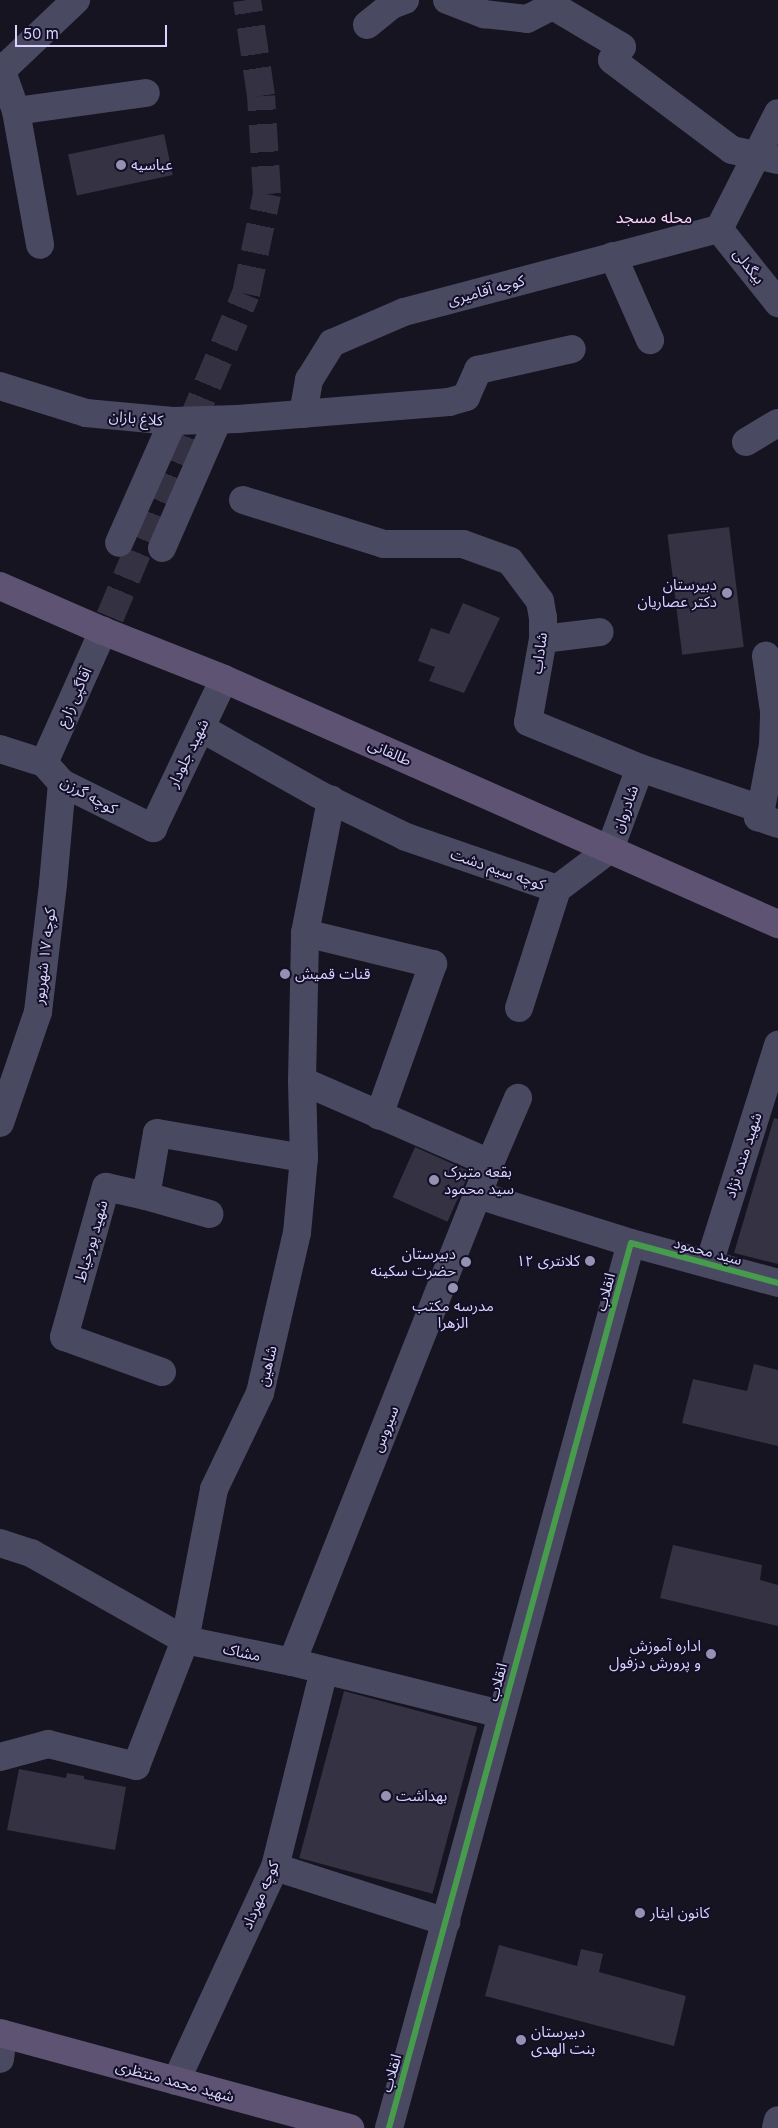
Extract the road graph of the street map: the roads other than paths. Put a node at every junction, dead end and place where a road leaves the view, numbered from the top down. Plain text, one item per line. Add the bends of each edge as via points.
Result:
1 (76, 0) edge
2 (405, 0) edge
3 (447, 0) edge
4 (367, 25) dead end
5 (1, 69) edge
6 (146, 93) dead end
7 (16, 111) junction
8 (778, 113) edge
9 (767, 157) edge
10 (719, 229) junction
11 (40, 244) dead end
12 (613, 256) junction
13 (778, 303) edge
14 (650, 340) dead end
15 (572, 349) dead end
16 (0, 386) edge
17 (303, 414) junction
18 (218, 420) junction
19 (173, 421) junction
20 (778, 423) edge
21 (746, 442) dead end
22 (243, 500) dead end
23 (119, 543) dead end
24 (162, 548) dead end
25 (0, 569) edge
26 (0, 586) edge
27 (106, 624) junction
28 (600, 632) dead end
29 (543, 639) junction
30 (766, 656) dead end
31 (224, 679) junction
32 (201, 728) junction
33 (0, 749) edge
34 (640, 768) junction
35 (53, 773) junction
36 (331, 800) junction
37 (769, 816) edge
38 (153, 828) joint
39 (610, 850) junction
40 (556, 889) junction
41 (778, 924) edge
42 (305, 933) junction
43 (519, 1008) dead end
44 (778, 1045) edge
45 (302, 1081) junction
46 (518, 1098) dead end
47 (379, 1116) junction
48 (0, 1123) edge
49 (304, 1158) junction
50 (490, 1162) junction
51 (478, 1195) junction
52 (146, 1196) junction
53 (209, 1214) dead end
54 (631, 1243) junction
55 (709, 1264) junction
56 (778, 1283) edge
57 (162, 1372) dead end
58 (0, 1544) edge
59 (185, 1640) junction
60 (292, 1662) junction
61 (324, 1671) junction
62 (501, 1714) junction
63 (0, 1756) edge
64 (275, 1867) junction
65 (446, 1922) junction
66 (1, 2042) edge
67 (176, 2081) junction
68 (778, 2120) edge
69 (350, 2128) edge
70 (388, 2128) edge
71 (776, 2128) edge

1 - 5 street
2 - 4 street via 392,5
3 - 9 street via 484,14 527,19 553,6 622,48 612,60 732,150
5 - 7 street
6 - 7 street
7 - 11 street
8 - 9 street
9 - 10 street
10 - 12 street, کوچه آقامیری
10 - 13 street, بیگدلی
12 - 14 street
12 - 17 street, کوچه آقامیری via 404,312 332,343 309,380
15 - 17 street via 478,370 466,397 449,402
16 - 19 street, کلاغ بازان via 86,414
17 - 18 street
18 - 19 street
18 - 24 street
19 - 23 street, کلاغ بازان
20 - 21 street
22 - 29 street, شاداب via 384,544 463,544 510,561 540,601
25 - 27 main road, طالقانی
26 - 27 main road, طالقانی
27 - 31 main road, طالقانی
27 - 35 street, آقاگپی زارع
28 - 29 street
29 - 34 street, شاداب via 528,722
30 - 37 street via 774,711
31 - 32 street, شهید جلودار
31 - 39 main road, طالقانی
32 - 36 street, کوچه سیم دشت
32 - 38 street, شهید جلودار
33 - 35 street, کوچه گرزن
34 - 37 street, شاداب
34 - 39 street, شادروان
35 - 38 street, کوچه گرزن
35 - 48 street, کوچه ۱۷ شهریور via 53,884 38,1012
36 - 40 street, کوچه سیم دشت via 406,837
36 - 42 street, شاهین
39 - 40 street, کوچه سیم دشت
39 - 41 main road, طالقانی
40 - 43 street
42 - 45 street, شاهین
42 - 47 street via 433,964
44 - 55 street, شهید منده نژاد
45 - 47 street
45 - 49 street, شاهین
46 - 50 street, سیروس
47 - 50 street
49 - 52 street via 157,1133
49 - 59 street, شاهین via 297,1233 260,1393 214,1489
50 - 51 street, سیروس
51 - 54 street, سید محمود
51 - 60 street, سیروس
52 - 53 street
52 - 57 street, شهید پورخیاط via 106,1187 64,1337
54 - 55 street, سید محمود
54 - 62 street, انقلاب
55 - 56 street, سید محمود
58 - 59 street, مشاک via 31,1553
59 - 60 street, مشاک
59 - 63 street, شاهین via 136,1766 48,1744
60 - 61 street, مشاک
61 - 62 street, مشاک
61 - 64 street, کوچه مهرداد
62 - 65 street, انقلاب
64 - 65 street
64 - 67 street, کوچه مهرداد
65 - 70 street, انقلاب
66 - 67 main road, شهید محمد منتظری
67 - 69 main road, شهید محمد منتظری
68 - 71 street

